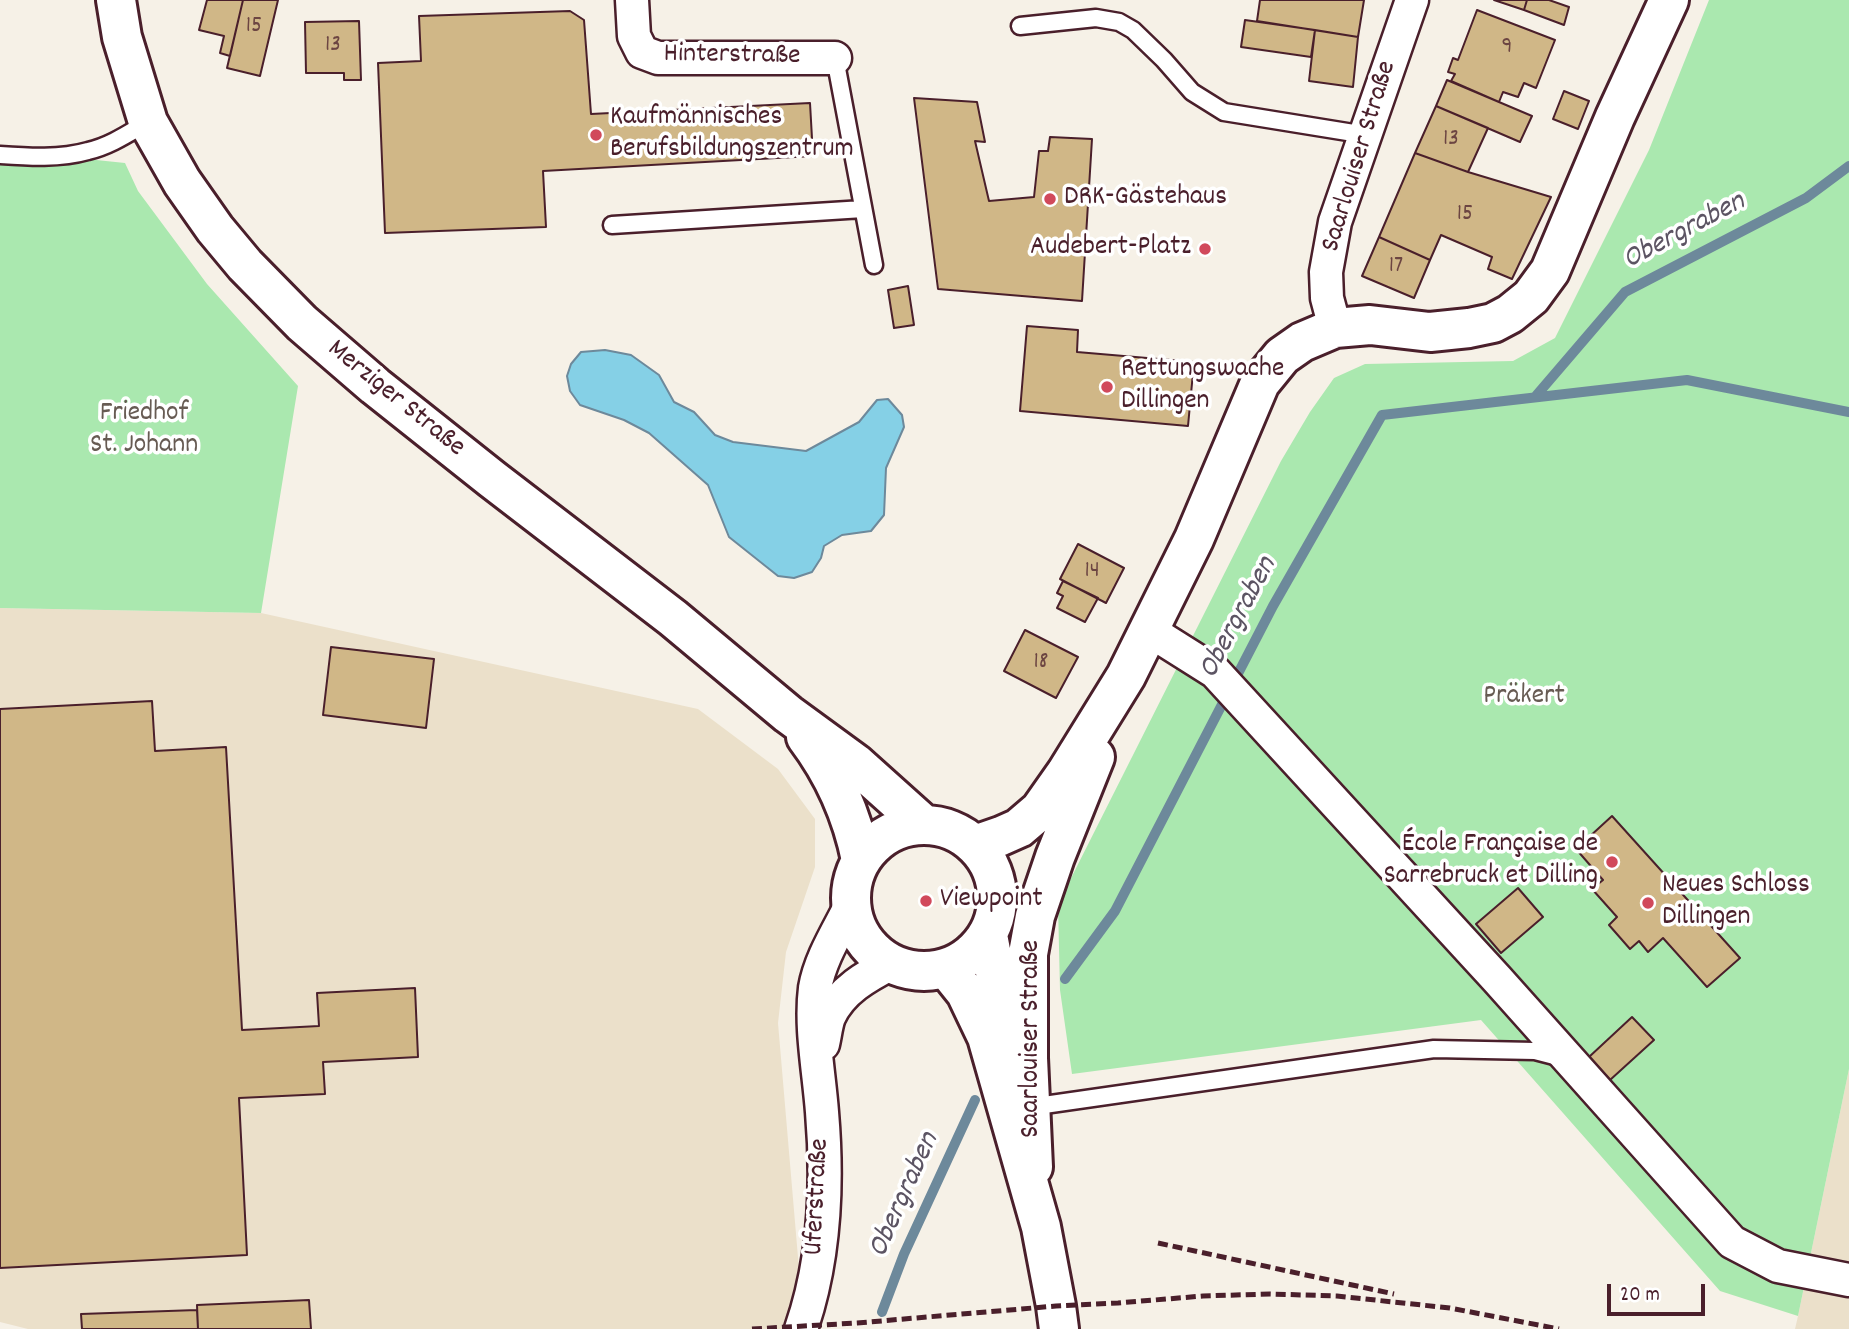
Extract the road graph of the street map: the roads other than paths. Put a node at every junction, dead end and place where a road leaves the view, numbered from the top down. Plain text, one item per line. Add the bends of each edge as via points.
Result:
1 (116, 0) edge
2 (632, 0) edge
3 (1412, 0) edge
4 (1669, 0) edge
5 (1020, 26) dead end
6 (835, 58) joint
7 (148, 122) junction
8 (1366, 135) junction
9 (0, 155) edge
10 (863, 209) junction
11 (612, 225) dead end
12 (874, 265) dead end
13 (1335, 328) junction
14 (1150, 631) junction
15 (1126, 676) junction
16 (788, 713) junction
17 (923, 824) junction
18 (984, 859) junction
19 (861, 860) junction
20 (851, 905) junction
21 (988, 935) junction
22 (892, 963) junction
23 (946, 968) junction
24 (1568, 1059) junction
25 (818, 1063) junction
26 (1030, 1107) junction
27 (1033, 1167) junction
28 (1041, 1227) junction
29 (1849, 1280) edge
30 (800, 1329) edge
31 (1059, 1329) edge

1 - 7 main road, Merziger Straße via 122,37
2 - 6 street, Hinterstraße via 634,36 642,51 658,58
3 - 8 street, Saarlouiser Straße
4 - 13 main road via 1550,271 1531,297 1493,323 1469,328 1430,332
5 - 8 lane via 1096,18 1119,23 1149,45 1192,92 1224,112
6 - 10 lane
7 - 9 lane via 88,151 41,157
7 - 16 main road, Merziger Straße via 215,229 302,323 375,387
8 - 13 street, Saarlouiser Straße via 1335,222 1326,272
10 - 11 lane
10 - 12 lane
13 - 14 main road, Saarlouiser Straße via 1282,356 1260,383
14 - 15 main road, Saarlouiser Straße
14 - 24 street via 1215,672
15 - 18 main road, Saarlouiser Straße via 1040,810 1001,836
15 - 26 main road, Saarlouiser Straße via 1035,916 1028,954
16 - 17 main road, Merziger Straße via 855,763
16 - 19 main road, Merziger Straße via 839,790
17 - 18 main road via 959,834
17 - 19 main road via 898,829 877,841
18 - 21 main road via 996,884 997,910
19 - 20 main road
20 - 22 main road via 860,933
20 - 25 street, Uferstraße via 815,989
21 - 23 main road via 963,960
21 - 27 main road, Saarlouiser Straße
22 - 23 main road via 909,970
22 - 25 street, Uferstraße via 845,994 830,1017
23 - 28 main road, Saarlouiser Straße via 966,993 987,1037
24 - 26 lane via 1535,1051 1434,1049
24 - 29 street via 1732,1242 1778,1266
25 - 30 street, Uferstraße via 825,1164 823,1216
26 - 27 main road, Saarlouiser Straße
27 - 28 main road, Saarlouiser Straße
28 - 31 main road, Saarlouiser Straße

